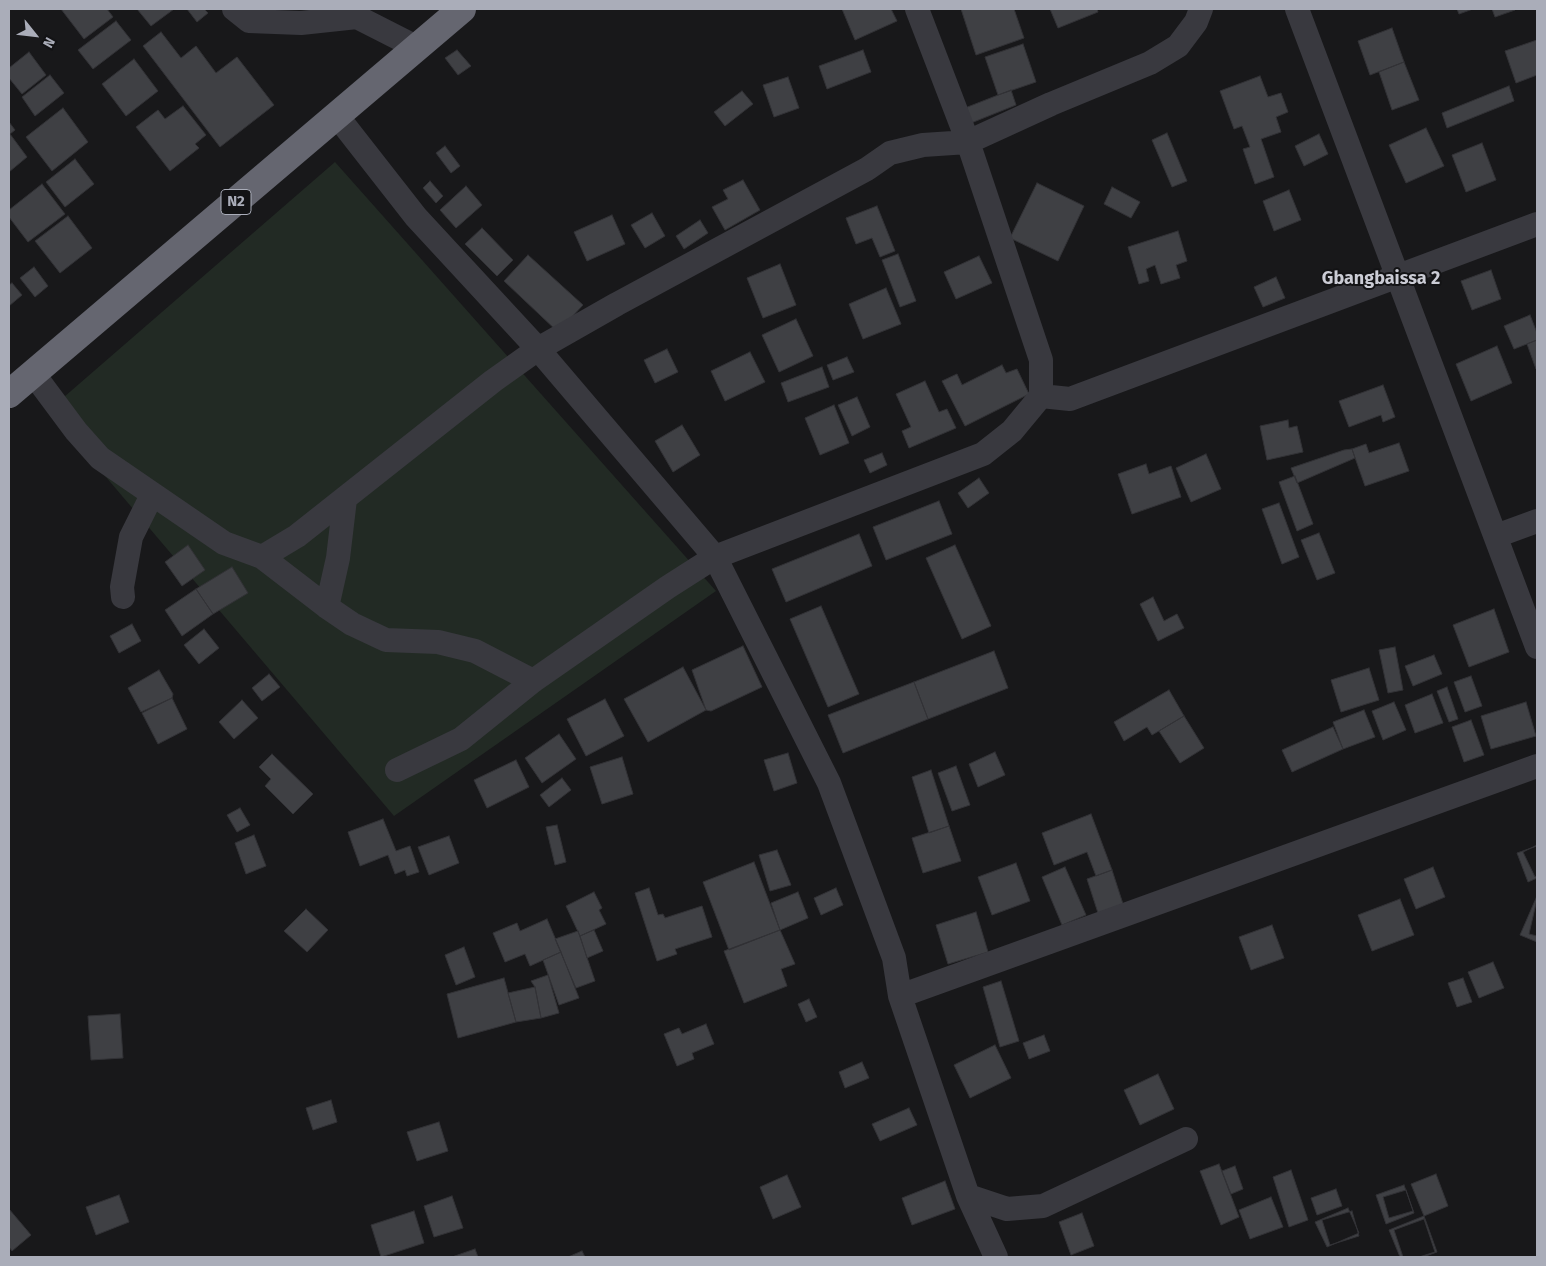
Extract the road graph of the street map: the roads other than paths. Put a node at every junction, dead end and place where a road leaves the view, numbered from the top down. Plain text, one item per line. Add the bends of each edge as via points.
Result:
1 (234, 9) edge
2 (462, 9) edge
3 (917, 9) edge
4 (1201, 9) edge
5 (1297, 9) edge
6 (416, 47) junction
7 (337, 116) junction
8 (968, 142) junction
9 (1537, 224) edge
10 (1398, 275) junction
11 (538, 349) junction
12 (31, 376) junction
13 (9, 394) edge
14 (1041, 396) junction
15 (152, 495) junction
16 (345, 499) junction
17 (1537, 521) edge
18 (1496, 536) junction
19 (714, 557) junction
20 (262, 558) junction
21 (124, 597) dead end
22 (327, 607) junction
23 (1537, 647) edge
24 (533, 681) junction
25 (1537, 766) edge
26 (397, 770) dead end
27 (900, 996) junction
28 (1186, 1139) dead end
29 (968, 1196) junction
30 (996, 1257) edge

1 - 6 street via 249,21 301,23 357,17
2 - 6 highway, N2
3 - 8 street
4 - 8 street via 1196,22 1178,46 1150,63
5 - 10 street
6 - 7 highway, N2
7 - 11 street via 416,217
7 - 12 highway, N2
8 - 11 street via 922,145 890,153 867,169
8 - 14 street via 1041,360
9 - 10 street
10 - 14 street via 1070,399
10 - 18 street
11 - 16 street
11 - 19 street
12 - 13 highway, N2
12 - 15 street via 41,384 100,458
14 - 19 street via 1012,430 983,454
15 - 20 street via 224,543
15 - 21 street via 131,537 122,587
16 - 20 street
16 - 22 street via 338,558
17 - 18 street
18 - 23 street
19 - 24 street
19 - 27 street via 829,783 894,958
20 - 22 street
22 - 24 street via 352,624 386,640 438,642 475,651
24 - 26 street via 461,739
25 - 27 street
27 - 29 street
28 - 29 street via 1043,1206 1007,1209
29 - 30 street

